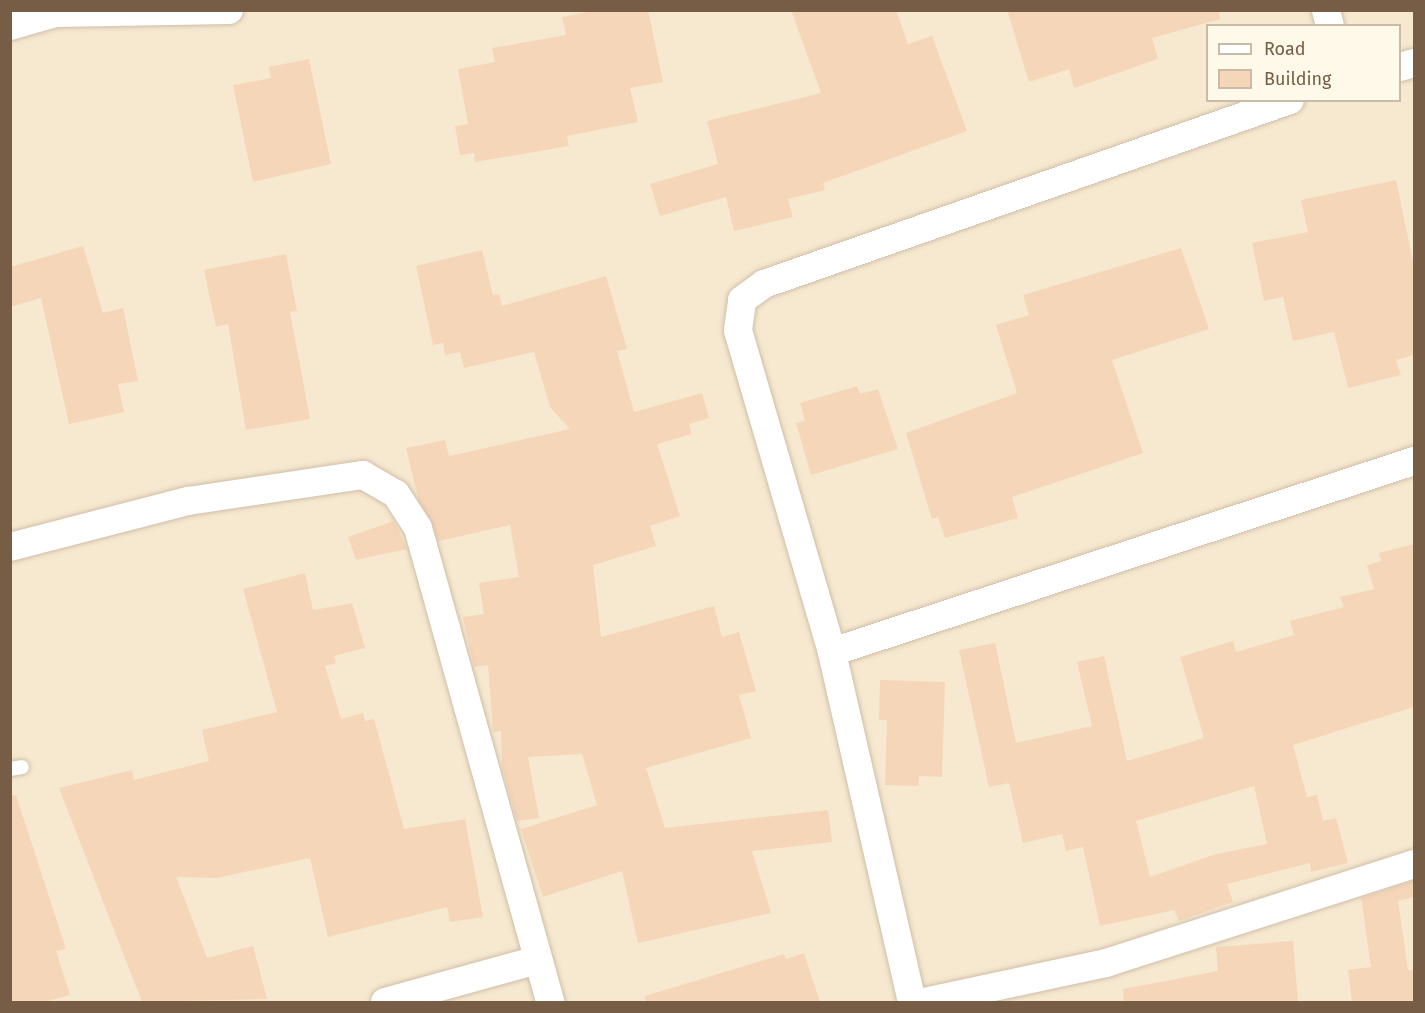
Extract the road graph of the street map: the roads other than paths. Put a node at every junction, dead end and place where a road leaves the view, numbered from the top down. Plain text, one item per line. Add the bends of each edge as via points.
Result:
1 (229, 10) edge
2 (55, 12) edge
3 (10, 26) edge
4 (1284, 102) edge
5 (1414, 461) edge
6 (10, 547) edge
7 (832, 652) junction
8 (1414, 864) edge
9 (538, 960) junction
10 (385, 1002) edge
11 (550, 1002) edge
12 (912, 1002) edge
13 (924, 1002) edge

1 - 2 street
2 - 3 street
4 - 7 street via 764,284 742,300 738,330
5 - 7 street
6 - 9 street via 188,501 363,474 396,494 418,528
7 - 12 street
8 - 13 street via 1106,963
9 - 10 street
9 - 11 street

